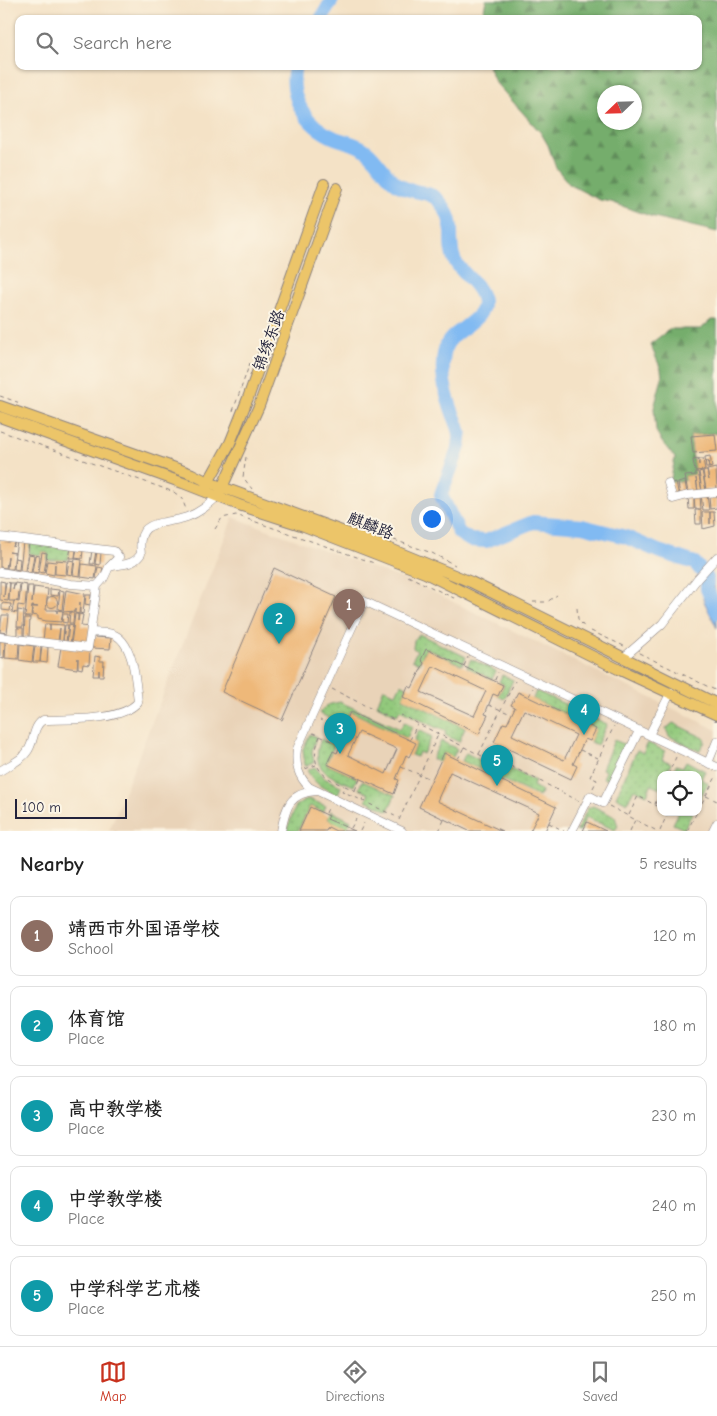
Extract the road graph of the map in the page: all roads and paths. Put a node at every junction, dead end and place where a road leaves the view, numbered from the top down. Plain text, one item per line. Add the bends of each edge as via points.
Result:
1 (324, 184) dead end
2 (337, 188) dead end
3 (251, 362) dead end
4 (0, 396) edge
5 (0, 406) edge
6 (27, 406) dead end
7 (0, 417) edge
8 (230, 418) dead end
9 (0, 431) edge
10 (247, 455) dead end
11 (668, 483) dead end
12 (206, 486) junction
13 (224, 486) junction
14 (255, 491) dead end
15 (717, 492) edge
16 (217, 497) junction
17 (185, 518) junction
18 (215, 529) dead end
19 (0, 537) edge
20 (386, 537) dead end
21 (715, 559) edge
22 (455, 565) dead end
23 (382, 566) dead end
24 (109, 567) junction
25 (0, 572) edge
26 (404, 575) dead end
27 (97, 586) junction
28 (558, 595) dead end
29 (463, 602) dead end
30 (532, 602) dead end
31 (578, 608) dead end
32 (92, 632) junction
33 (0, 637) edge
34 (633, 650) junction
35 (624, 658) junction
36 (518, 674) junction
37 (535, 682) junction
38 (324, 686) junction
39 (717, 691) edge
40 (671, 692) junction
41 (529, 696) dead end
42 (489, 704) dead end
43 (717, 704) edge
44 (583, 705) junction
45 (501, 710) junction
46 (511, 714) dead end
47 (717, 715) edge
48 (311, 716) junction
49 (577, 719) dead end
50 (616, 721) junction
51 (417, 724) junction
52 (339, 728) junction
53 (305, 730) junction
54 (346, 731) dead end
55 (639, 731) junction
56 (438, 734) junction
57 (649, 735) junction
58 (320, 736) junction
59 (410, 740) dead end
60 (717, 741) edge
61 (333, 742) junction
62 (340, 745) dead end
63 (464, 747) junction
64 (580, 750) dead end
65 (680, 750) junction
66 (478, 754) junction
67 (458, 759) dead end
68 (598, 759) junction
69 (708, 763) junction
70 (316, 765) junction
71 (401, 767) dead end
72 (717, 767) edge
73 (0, 771) edge
74 (670, 771) edge
75 (299, 774) junction
76 (717, 774) edge
77 (420, 775) junction
78 (360, 779) dead end
79 (431, 779) dead end
80 (345, 786) junction
81 (354, 790) junction
82 (316, 791) junction
83 (298, 795) junction
84 (705, 795) junction
85 (590, 796) junction
86 (332, 799) junction
87 (657, 799) edge
88 (362, 800) junction
89 (702, 801) edge
90 (717, 802) edge
91 (603, 803) junction
92 (585, 804) junction
93 (654, 805) junction
94 (657, 806) edge
95 (326, 813) dead end
96 (364, 813) junction
97 (628, 816) junction
98 (666, 816) edge
99 (695, 816) edge
100 (400, 818) junction
101 (444, 820) dead end
102 (635, 820) junction
103 (549, 823) dead end
104 (717, 823) edge
105 (352, 828) dead end
106 (398, 829) edge
107 (652, 830) edge
108 (281, 831) edge
109 (360, 831) edge
110 (439, 831) edge
111 (565, 831) edge
112 (572, 831) edge
113 (630, 831) edge
114 (658, 831) edge
115 (688, 831) edge
116 (713, 831) edge

1 - 12 main road, 锦绣东路 via 248,398 230,443
2 - 13 main road, 锦绣东路 via 281,348
3 - 8 path
4 - 6 path
5 - 12 main road, 麒麟路 via 192,474
7 - 12 main road, 麒麟路
9 - 17 path via 174,492 185,505
10 - 14 path via 243,477
11 - 15 street via 673,499
12 - 13 main road, 麒麟路
12 - 16 main road, 麒麟路
13 - 16 main road, 锦绣东路
13 - 35 main road, 麒麟路 via 430,564
16 - 17 street
16 - 40 main road, 麒麟路 via 426,573
17 - 24 street via 143,530 141,554 137,560
18 - 23 path via 222,518 236,515
19 - 24 street via 114,551 120,557
20 - 22 path
21 - 34 street via 662,624
24 - 27 street
25 - 27 street
26 - 29 path
27 - 32 street
28 - 30 path via 548,602
31 - 34 path via 578,619 586,629
32 - 33 street via 88,648
32 - 73 street via 112,634 123,643 134,667 138,702 92,719 43,720 36,728 28,752
34 - 35 street
34 - 39 path
35 - 43 main road, 麒麟路
36 - 37 street
36 - 38 street via 364,600
36 - 45 path
37 - 41 path
37 - 44 street
38 - 48 street
38 - 51 path via 398,722 401,715
40 - 47 main road, 麒麟路
40 - 57 street
42 - 45 path
44 - 49 path
44 - 50 street
45 - 46 path
45 - 66 path
48 - 52 path
48 - 53 street
50 - 55 street
50 - 68 path
51 - 56 path
51 - 59 path
52 - 54 path
52 - 61 path
53 - 58 path
53 - 75 street via 297,749
55 - 57 street
55 - 91 street
56 - 63 path
56 - 77 path
57 - 65 street
58 - 61 path
58 - 70 path via 315,751
60 - 69 street
61 - 62 path
63 - 66 path
63 - 67 path
64 - 68 path
65 - 69 street
65 - 74 path
66 - 92 path via 486,758 487,754
68 - 85 path via 590,777 597,780
69 - 72 street
70 - 75 path
70 - 80 path via 326,777
71 - 77 path
75 - 82 street
75 - 83 street
76 - 84 path
77 - 79 path
77 - 100 path
78 - 81 path
80 - 81 path
80 - 88 path via 342,791
81 - 88 path via 365,795
82 - 83 street
82 - 86 street
83 - 108 street via 285,812
84 - 89 path
84 - 90 path
85 - 91 street
85 - 92 street
86 - 95 path
86 - 96 street
87 - 93 path
88 - 100 path
91 - 97 path
92 - 112 street
93 - 94 path
93 - 97 path via 638,796
96 - 105 path
96 - 106 street
96 - 109 path
97 - 102 path
98 - 114 path
99 - 115 path
100 - 106 path
101 - 110 path
102 - 107 path
102 - 113 path
103 - 111 path
104 - 116 street
107 - 114 path

